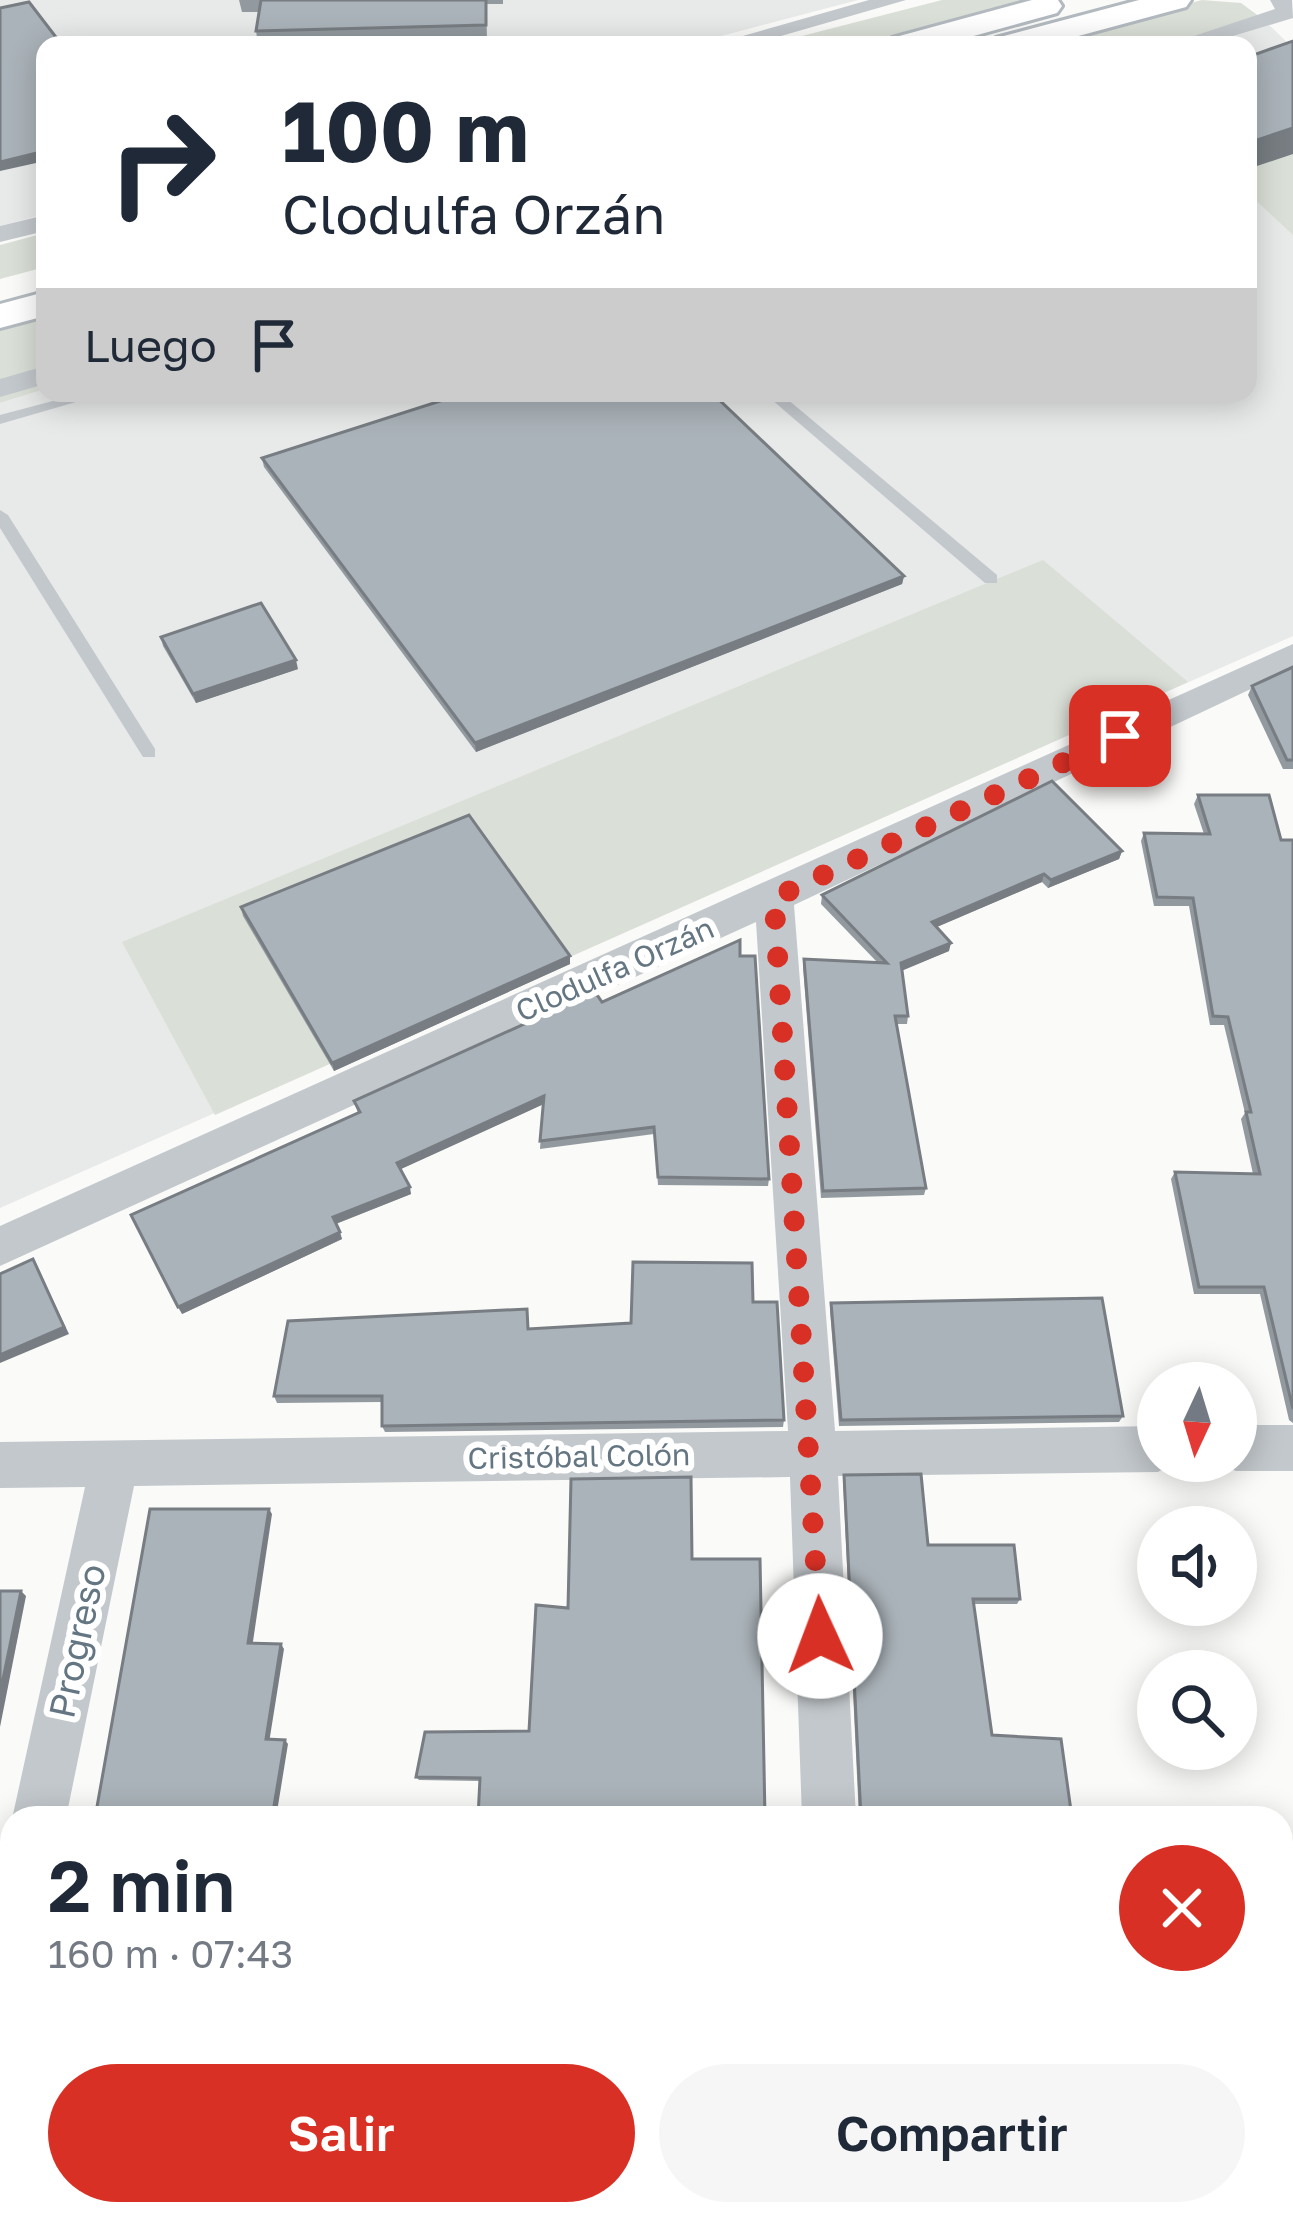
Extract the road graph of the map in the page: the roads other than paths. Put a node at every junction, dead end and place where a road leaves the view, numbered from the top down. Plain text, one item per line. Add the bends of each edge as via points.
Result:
1 (895, 0) edge
2 (1070, 0) edge
3 (1175, 0) edge
4 (1241, 0) edge
5 (1288, 10) edge
6 (757, 36) edge
7 (937, 36) edge
8 (1041, 36) edge
9 (1207, 36) edge
10 (36, 225) edge
11 (0, 235) edge
12 (36, 280) edge
13 (0, 290) edge
14 (36, 306) edge
15 (0, 316) edge
16 (36, 378) edge
17 (0, 388) edge
18 (67, 402) edge
19 (782, 402) edge
20 (0, 420) edge
21 (0, 515) edge
22 (991, 579) dead end
23 (1293, 656) edge
24 (149, 753) dead end
25 (774, 898) junction
26 (0, 1247) edge
27 (1257, 1448) edge
28 (1293, 1448) edge
29 (1137, 1449) edge
30 (813, 1454) junction
31 (0, 1465) edge
32 (114, 1465) junction
33 (42, 1806) edge
34 (828, 1806) edge

1 - 6 street
2 - 7 main road
3 - 8 main road
4 - 5 street
5 - 9 street
10 - 11 street
12 - 13 main road
14 - 15 main road
16 - 17 street
18 - 20 lane
19 - 22 lane
21 - 24 lane
23 - 25 street, Clodulfa Orzán
25 - 26 street, Clodulfa Orzán
25 - 30 street
27 - 28 street
29 - 30 street, Cristóbal Colón
30 - 32 street, Cristóbal Colón
30 - 34 street
31 - 32 street, Cristóbal Colón
32 - 33 street, Progreso

